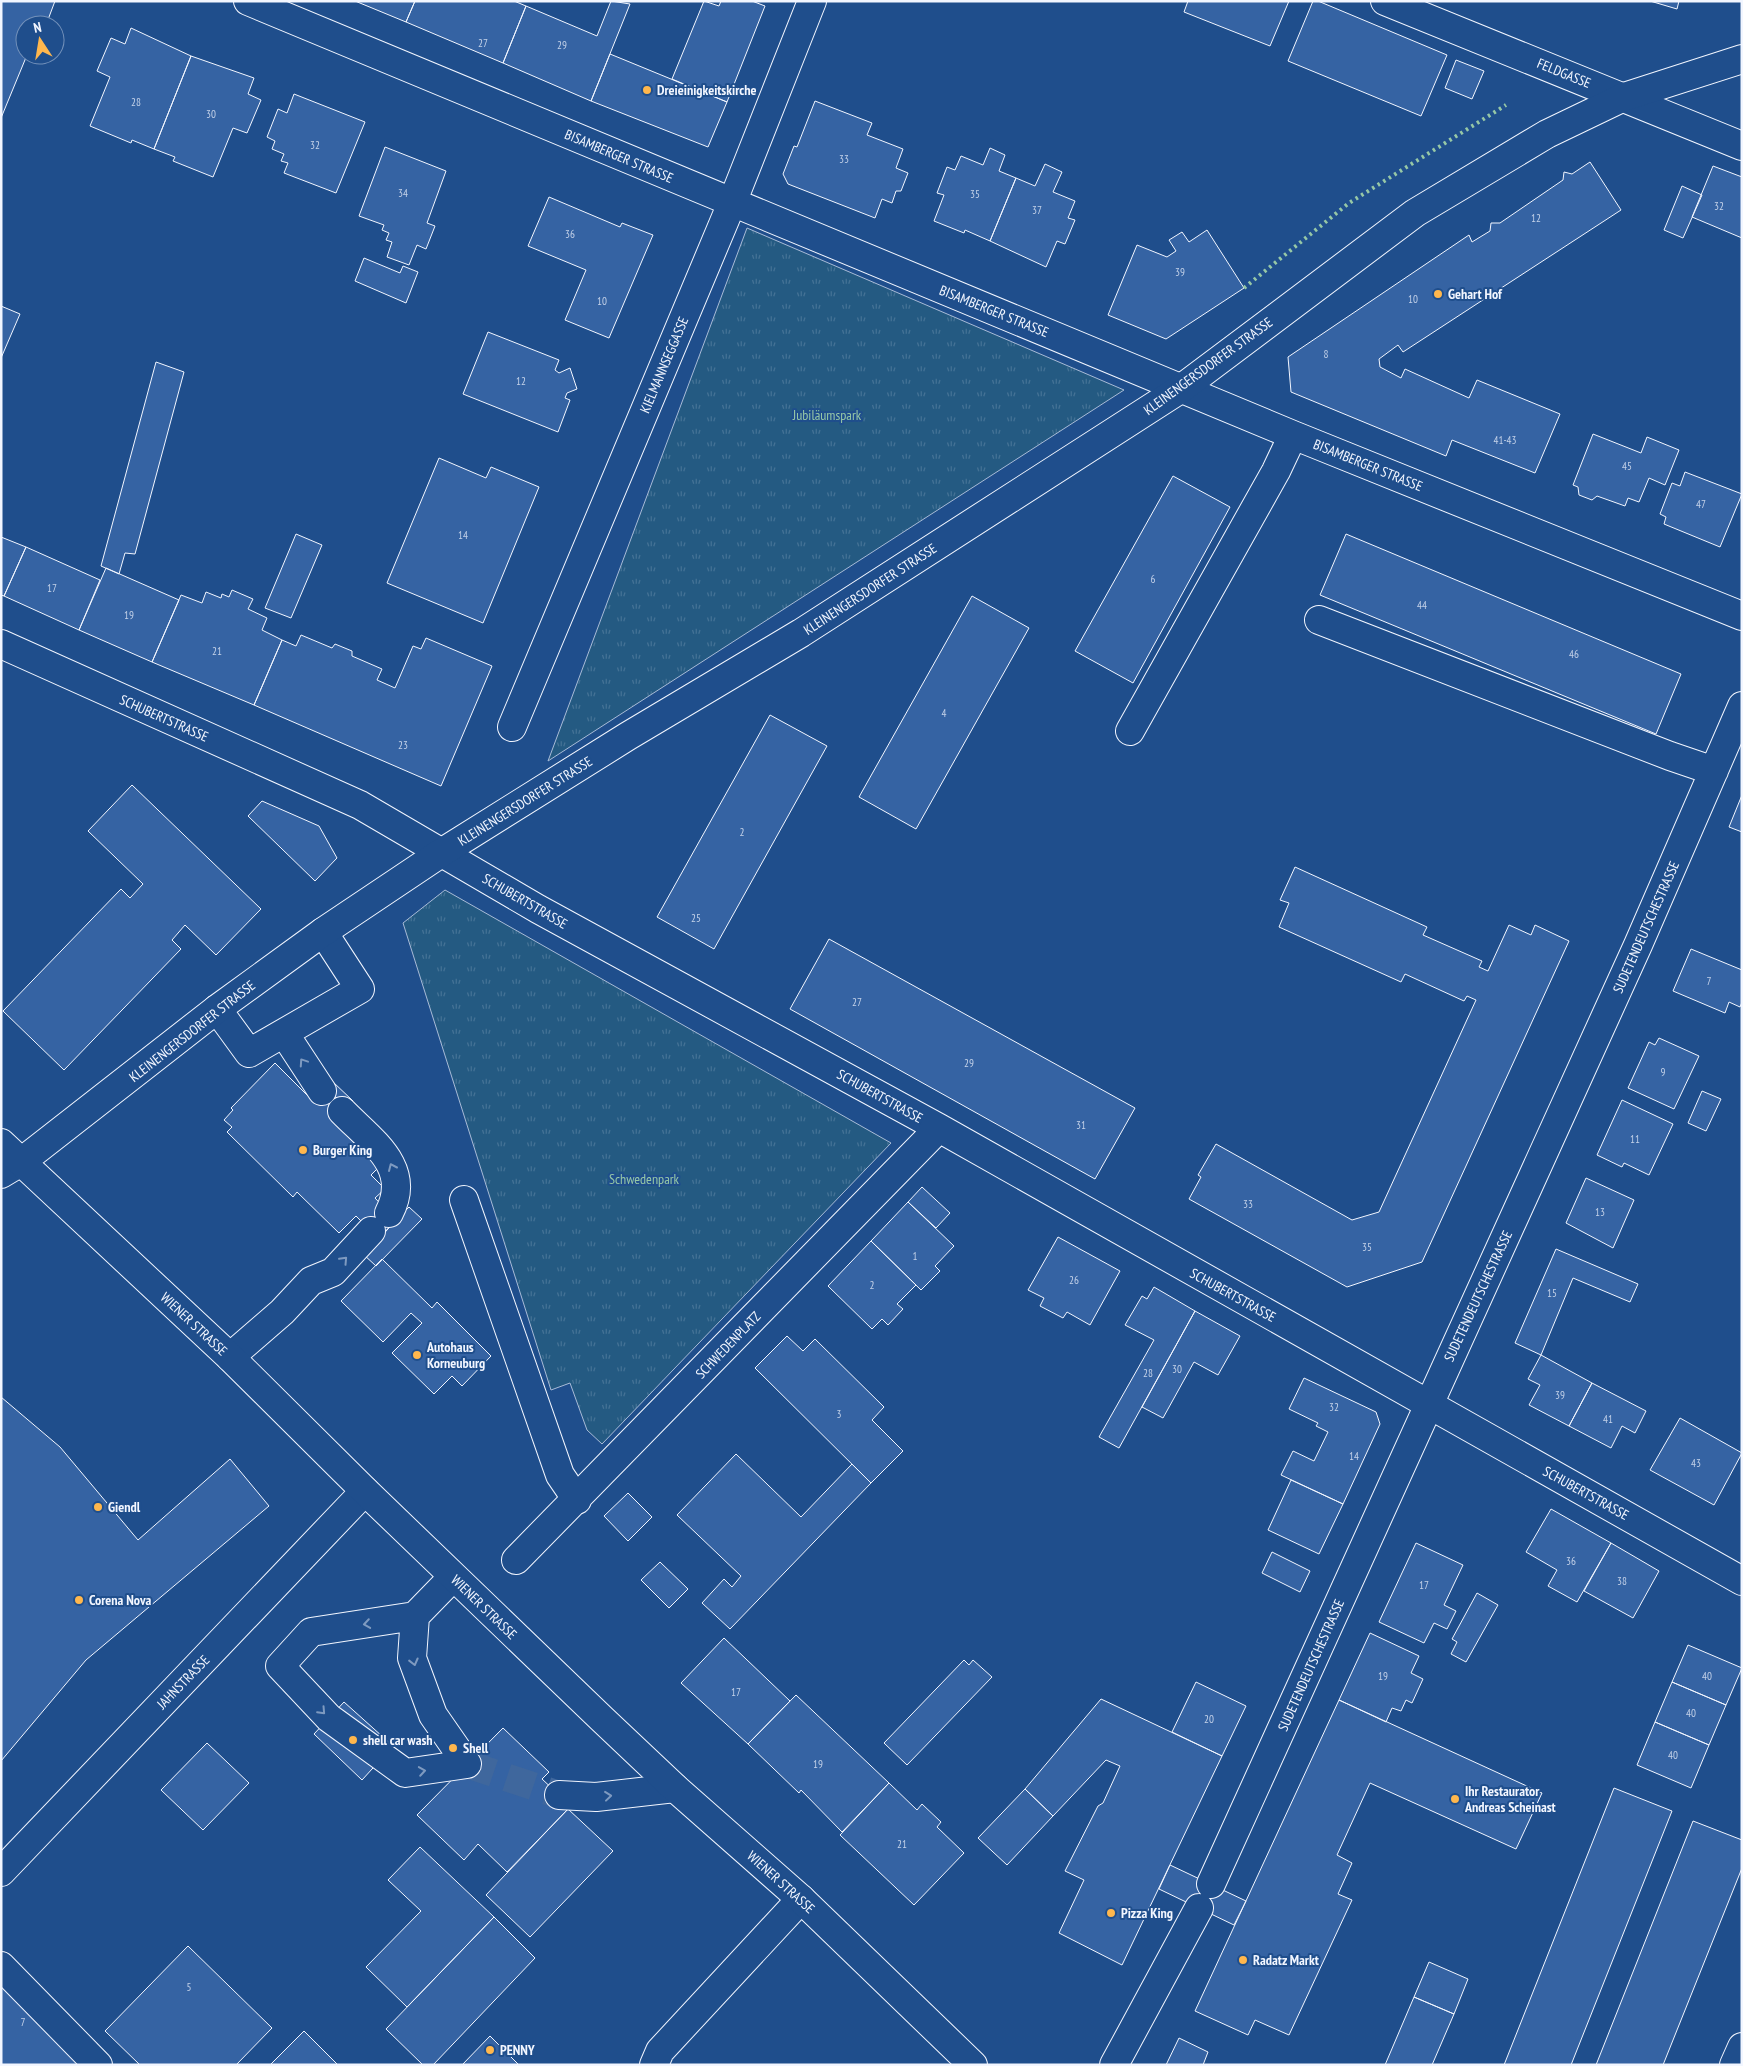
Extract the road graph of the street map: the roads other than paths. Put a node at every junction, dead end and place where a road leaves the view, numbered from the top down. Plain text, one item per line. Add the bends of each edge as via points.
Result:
1 (248, 1) edge
2 (812, 1) edge
3 (1396, 6) edge
4 (1742, 59) edge
5 (1624, 97) junction
6 (1742, 146) edge
7 (732, 203) junction
8 (1182, 388) junction
9 (1293, 435) junction
10 (1742, 616) edge
11 (1319, 620) dead end
12 (1, 644) edge
13 (1742, 706) edge
14 (512, 727) dead end
15 (1130, 731) dead end
16 (1714, 771) junction
17 (441, 853) junction
18 (323, 932) junction
19 (217, 1010) junction
20 (284, 1033) junction
21 (322, 1091) dead end
22 (342, 1111) dead end
23 (939, 1128) junction
24 (1, 1143) edge
25 (11, 1168) edge
26 (464, 1200) dead end
27 (230, 1357) junction
28 (1428, 1405) junction
29 (365, 1491) junction
30 (577, 1500) junction
31 (516, 1560) dead end
32 (454, 1577) junction
33 (1742, 1581) edge
34 (415, 1616) junction
35 (675, 1788) junction
36 (559, 1795) tunnel mouth
37 (1, 1872) edge
38 (1211, 1884) dead end
39 (802, 1899) junction
40 (1199, 1908) dead end
41 (1, 1966) edge
42 (1742, 2047) edge
43 (98, 2065) edge
44 (654, 2065) edge
45 (973, 2065) edge
46 (1114, 2065) edge
47 (1734, 2065) edge

1 - 7 street, BISAMBERGER STRASSE
2 - 7 street, KIELMANNSEGGASSE
3 - 5 street, FELDGASSE
4 - 5 street, KLEINENGERSDORFER STRASSE
5 - 6 street, FELDGASSE
5 - 8 street, KLEINENGERSDORFER STRASSE via 1547,134 1415,213
7 - 8 street, BISAMBERGER STRASSE
7 - 14 street, KIELMANNSEGGASSE
8 - 9 street, BISAMBERGER STRASSE
8 - 17 street, KLEINENGERSDORFER STRASSE via 801,633
9 - 10 street, BISAMBERGER STRASSE
9 - 15 street
11 - 16 street
12 - 17 street, SCHUBERTSTRASSE via 360,806
13 - 16 street, SUDETENDEUTSCHESTRASSE
16 - 28 street, SUDETENDEUTSCHESTRASSE
17 - 18 street, KLEINENGERSDORFER STRASSE
17 - 23 street, SCHUBERTSTRASSE
18 - 19 street, KLEINENGERSDORFER STRASSE
18 - 20 street via 360,989
19 - 20 street via 249,1053
19 - 25 street, KLEINENGERSDORFER STRASSE
21 -> 20 street
27 -> 22 street via 282,1312 311,1281 333,1272 380,1222 396,1199 397,1180 392,1162
23 - 28 street, SCHUBERTSTRASSE
23 - 30 street, SCHWEDENPLATZ
24 - 25 street, WIENER STRASSE
25 - 27 street, WIENER STRASSE
26 - 30 street via 560,1475
27 - 29 street, WIENER STRASSE
28 - 33 street, SCHUBERTSTRASSE
28 - 38 street, SUDETENDEUTSCHESTRASSE
29 - 32 street, WIENER STRASSE
29 - 37 street, JAHNSTRASSE
30 - 31 street, SCHWEDENPLATZ
32 - 34 street
32 - 35 street, WIENER STRASSE
34 - 34 street via 412,1658 433,1715 467,1764 405,1773 329,1718 280,1666 311,1632
36 -> 35 street via 596,1797
35 - 39 street, WIENER STRASSE
39 - 44 street via 660,2050
39 - 45 street, WIENER STRASSE
40 - 46 street
41 - 43 street
42 - 47 street

